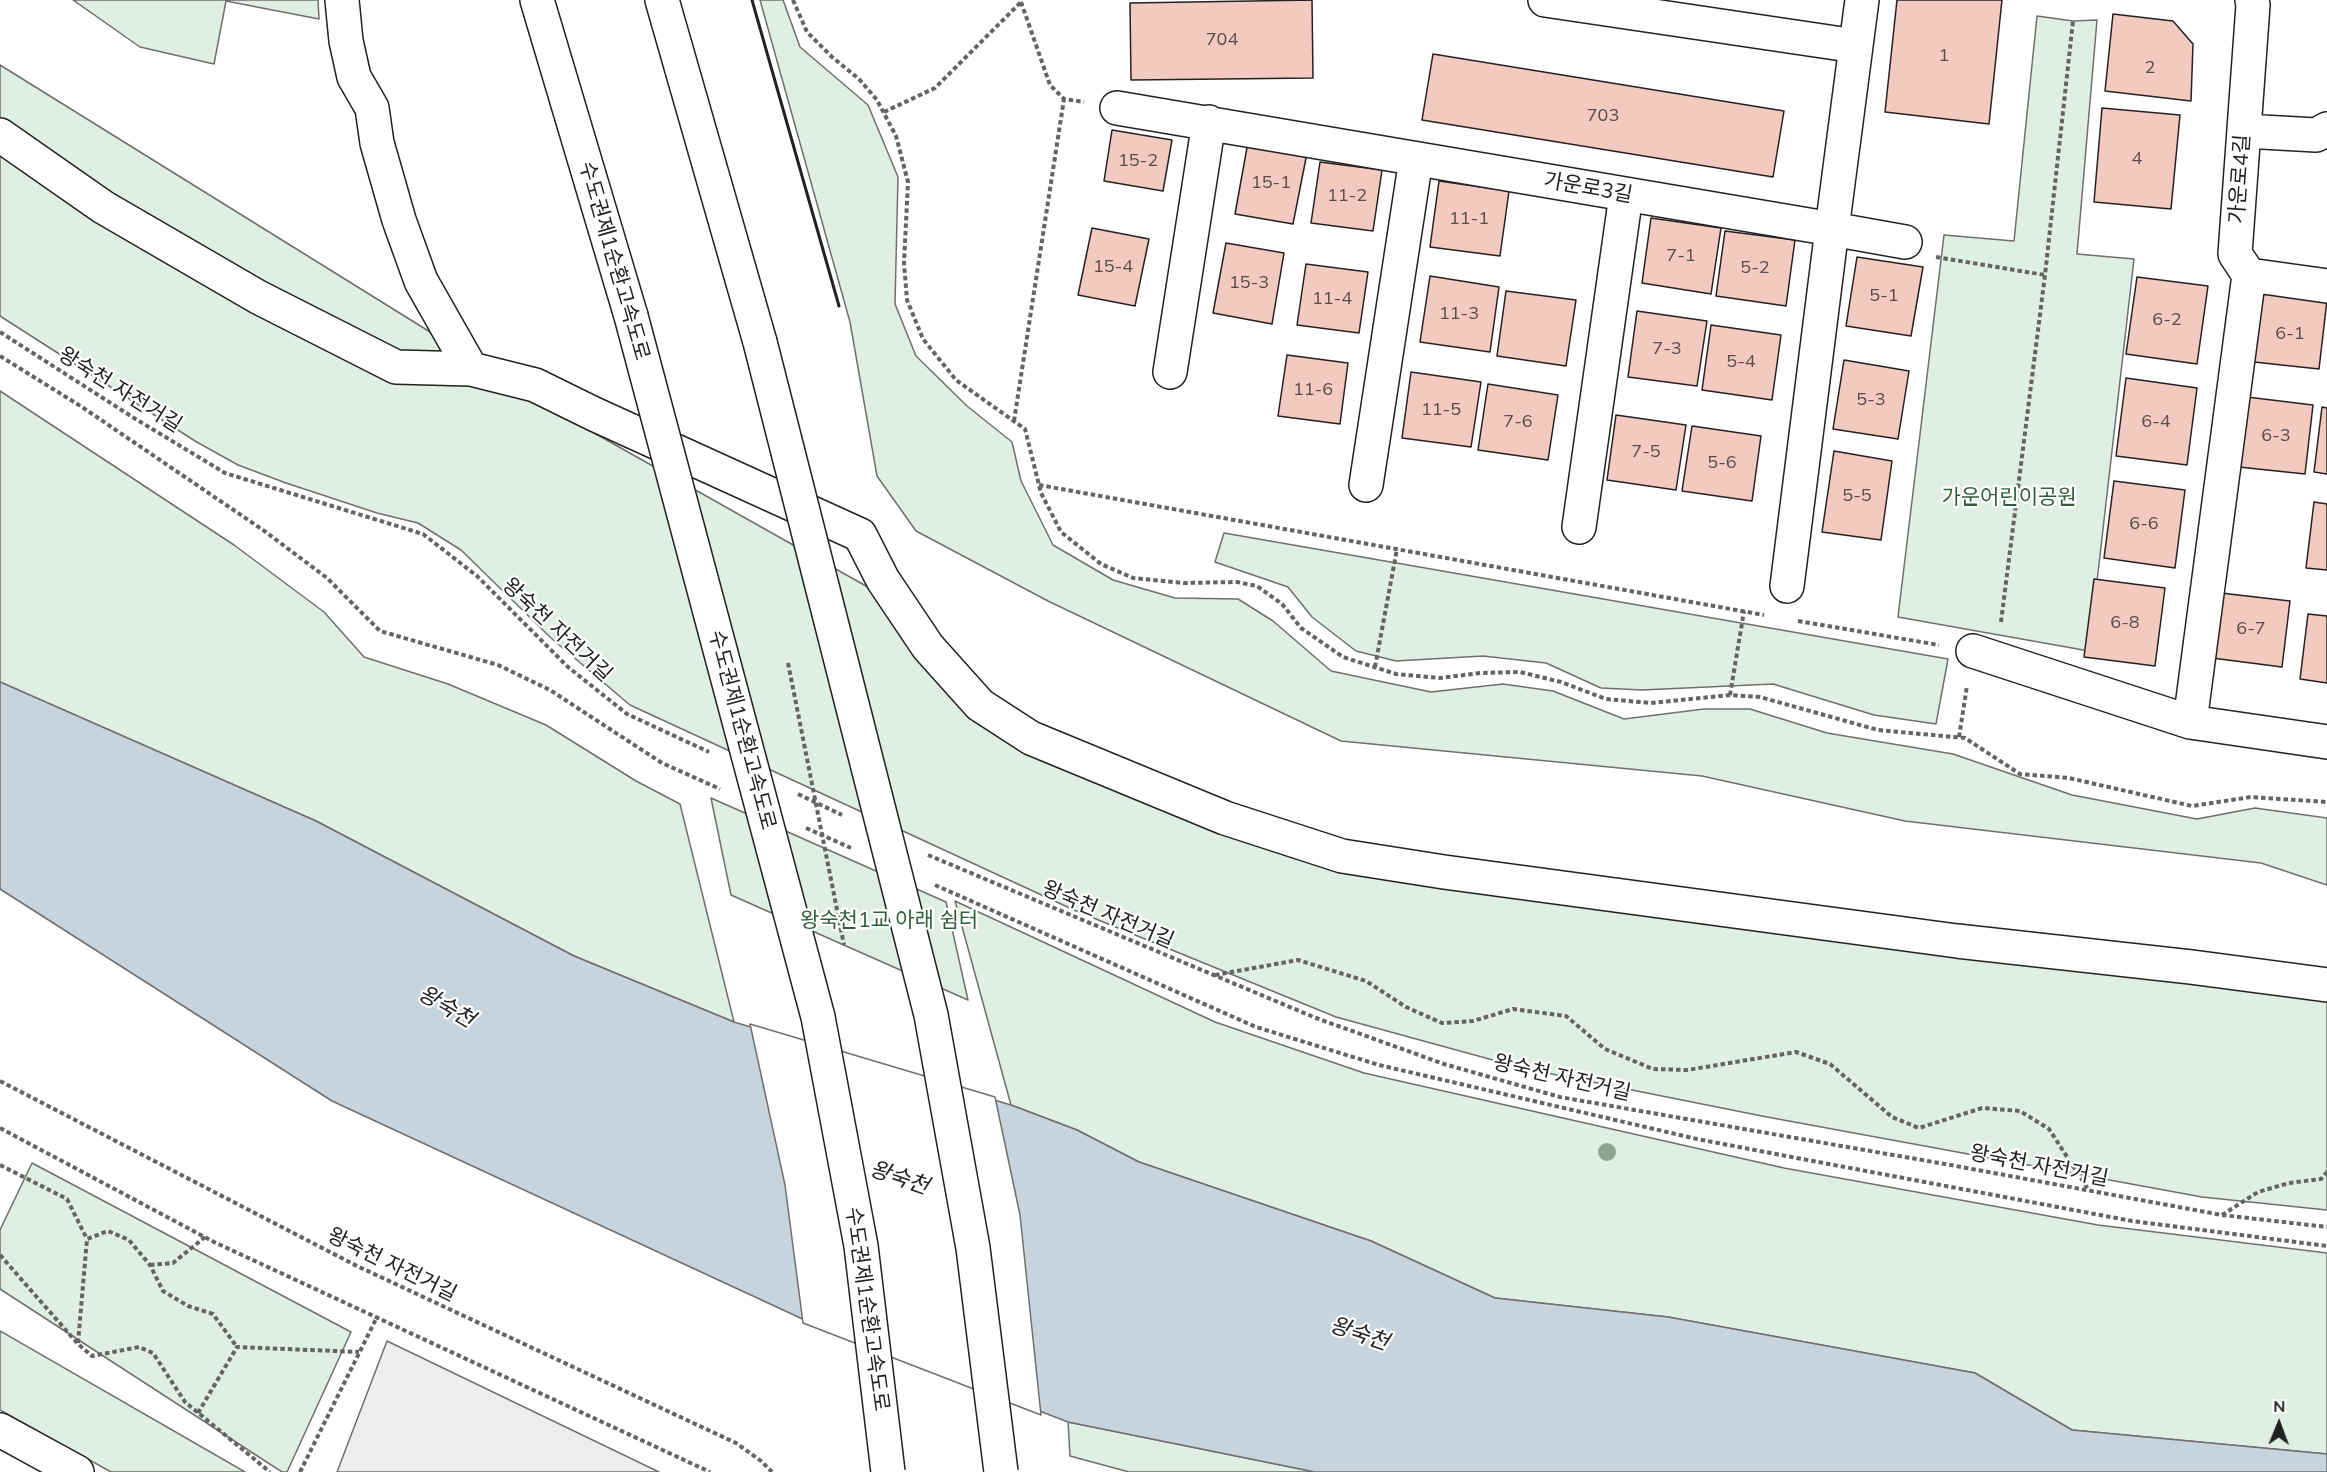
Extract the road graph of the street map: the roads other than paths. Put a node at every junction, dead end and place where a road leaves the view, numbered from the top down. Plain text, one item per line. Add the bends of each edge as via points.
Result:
1 (342, 0) edge
2 (537, 0) edge
3 (662, 0) edge
4 (1545, 0) edge
5 (1862, 0) edge
6 (2252, 0) edge
7 (1856, 46) junction
8 (1117, 108) road end
9 (1209, 122) junction
10 (2327, 129) edge
11 (2244, 131) junction
12 (0, 135) edge
13 (1416, 159) junction
14 (1626, 195) junction
15 (1832, 229) junction
16 (1919, 249) road end
17 (2249, 275) junction
18 (2327, 286) edge
19 (471, 369) junction
20 (1170, 372) dead end
21 (1366, 485) dead end
22 (1579, 527) dead end
23 (1787, 586) dead end
24 (1973, 651) road end
25 (2190, 722) junction
26 (2327, 742) edge
27 (2327, 985) edge
28 (0, 1430) edge
29 (77, 1472) edge
30 (888, 1472) edge
31 (1001, 1472) edge

1 - 19 main road via 354,77 372,108 377,143 399,220 422,281
2 - 30 main road, 수도권제1순환고속도로, bridge via 631,316 819,1017 861,1246
3 - 31 main road, bridge via 760,342 931,1015 974,1248
4 - 7 main road
5 - 7 main road
6 - 11 main road, 가운로4길
7 - 15 main road
8 - 9 main road, 가운로3길
9 - 13 main road, 가운로3길
9 - 20 main road
10 - 11 main road via 2316,135
11 - 17 main road, 가운로4길 via 2235,254
12 - 19 main road via 123,219 258,297 396,367
13 - 14 main road, 가운로3길
13 - 21 main road
14 - 15 main road, 가운로3길
14 - 22 main road
15 - 16 main road, 가운로3길
15 - 23 main road
17 - 18 main road
17 - 25 main road
19 - 27 main road via 535,385 860,535 883,580 928,647 980,705 1031,738 1225,818 1342,856 1444,872 1956,941
24 - 25 main road
25 - 26 main road
28 - 29 main road

